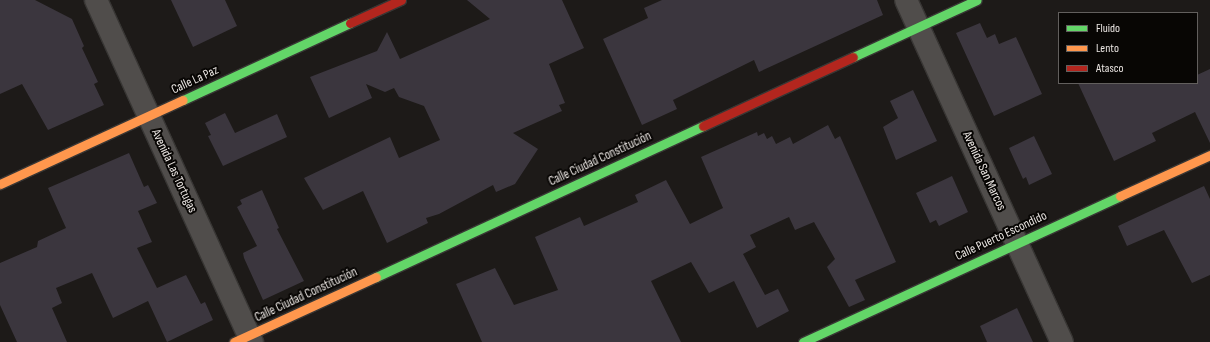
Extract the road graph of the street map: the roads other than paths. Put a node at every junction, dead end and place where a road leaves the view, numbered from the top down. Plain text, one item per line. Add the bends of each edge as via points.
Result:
1 (96, 0) edge
2 (401, 0) edge
3 (906, 0) edge
4 (977, 0) edge
5 (918, 27) junction
6 (149, 116) junction
7 (1210, 155) edge
8 (0, 184) edge
9 (1017, 243) junction
10 (245, 340) edge
11 (803, 342) edge
12 (1062, 342) edge

1 - 6 street, Avenida Las Tortugas
2 - 6 street, Calle La Paz
3 - 5 street, Avenida San Marcos
4 - 5 street, Calle Ciudad Constitución
5 - 9 street, Avenida San Marcos
5 - 10 street, Calle Ciudad Constitución
6 - 8 street, Calle La Paz
6 - 10 street, Avenida Las Tortugas
7 - 9 street, Calle Puerto Escondido
9 - 11 street, Calle Puerto Escondido
9 - 12 street, Avenida San Marcos

